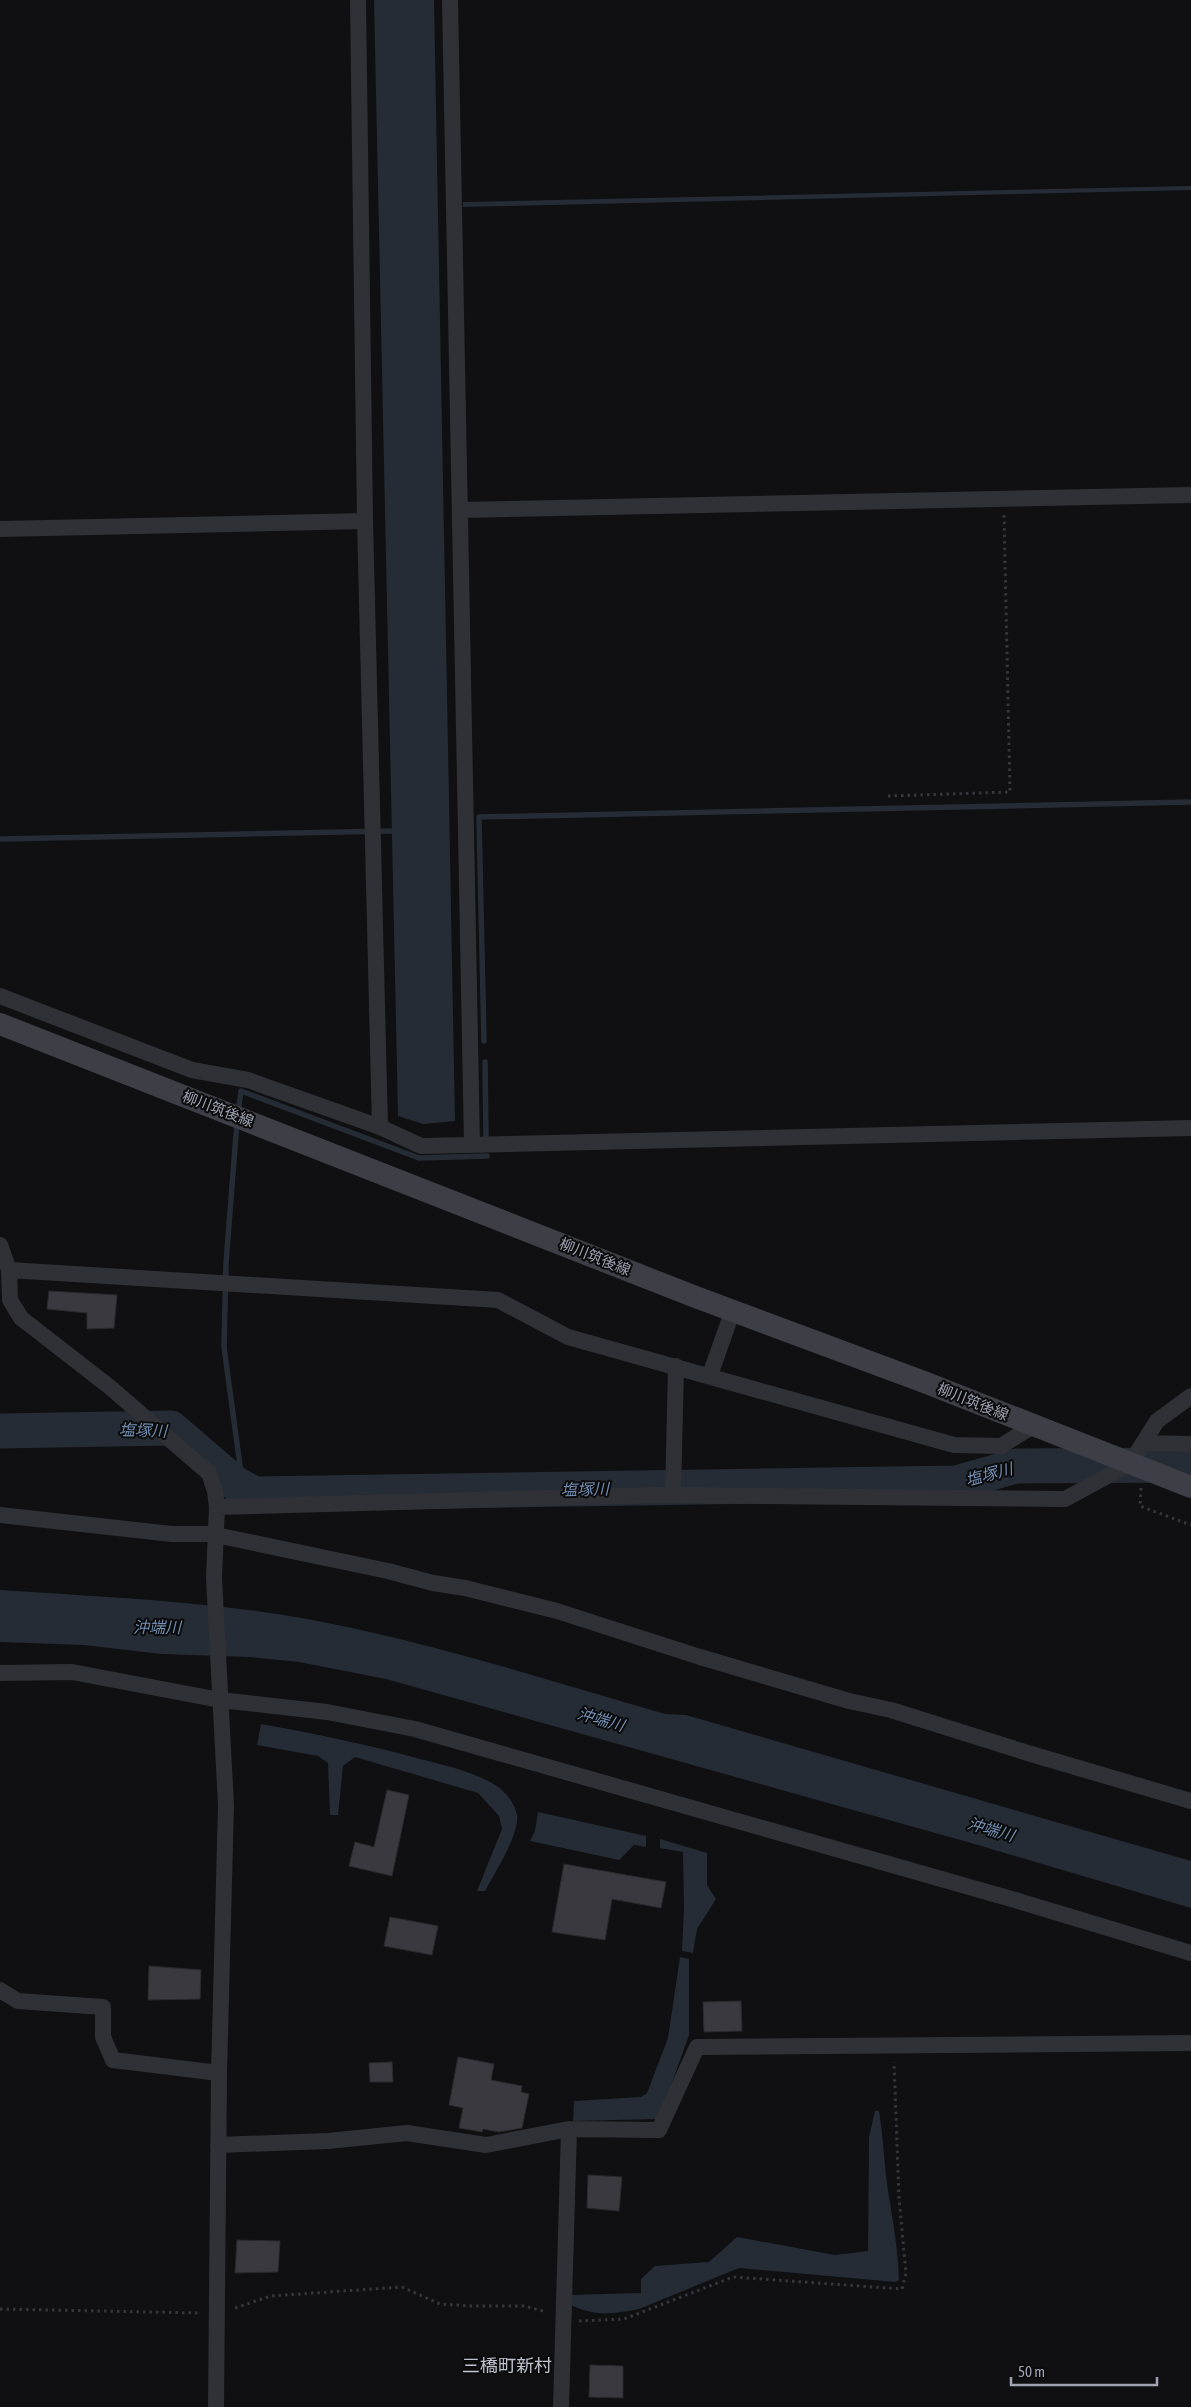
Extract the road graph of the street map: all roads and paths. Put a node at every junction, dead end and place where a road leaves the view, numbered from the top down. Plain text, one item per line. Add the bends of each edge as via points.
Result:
1 (358, 0) edge
2 (450, 0) edge
3 (1191, 495) edge
4 (1004, 499) junction
5 (460, 510) junction
6 (365, 521) junction
7 (0, 529) edge
8 (888, 796) dead end
9 (0, 996) edge
10 (0, 1024) edge
11 (380, 1127) junction
12 (1191, 1128) edge
13 (472, 1145) junction
14 (0, 1245) edge
15 (8, 1270) junction
16 (733, 1310) junction
17 (676, 1366) junction
18 (710, 1375) junction
19 (1191, 1396) edge
20 (1033, 1426) junction
21 (1143, 1443) junction
22 (1191, 1444) edge
23 (1136, 1466) junction
24 (1191, 1487) edge
25 (673, 1495) junction
26 (218, 1507) junction
27 (0, 1515) edge
28 (1191, 1525) edge
29 (216, 1536) junction
30 (0, 1673) edge
31 (220, 1700) junction
32 (1191, 1801) edge
33 (1191, 1953) edge
34 (0, 1990) edge
35 (1191, 2043) edge
36 (219, 2073) junction
37 (569, 2129) junction
38 (218, 2145) junction
39 (216, 2407) edge
40 (560, 2407) edge

1 - 6 street
2 - 5 street
3 - 4 street
4 - 5 street
4 - 8 path via 1010,792
5 - 13 street
6 - 7 street
6 - 11 street
9 - 11 street via 192,1070 248,1080
10 - 16 main road, 柳川筑後線
11 - 13 street via 421,1146
12 - 13 street
14 - 15 street
15 - 17 street via 498,1300 568,1337
15 - 26 street via 10,1300 21,1318 111,1388 209,1473
16 - 18 street
16 - 20 main road, 柳川筑後線
17 - 18 street
17 - 25 street
18 - 20 street via 954,1445 1001,1446
19 - 21 street via 1156,1421
20 - 23 main road, 柳川筑後線
21 - 22 street
21 - 23 street
23 - 24 main road, 柳川筑後線
23 - 25 street via 1065,1499
23 - 28 path via 1140,1506
25 - 26 street
26 - 29 street
27 - 29 street
29 - 31 street via 214,1578
29 - 32 street via 388,1570 557,1611 700,1657 849,1701 891,1710
30 - 31 street via 72,1672
31 - 33 street via 327,1712 415,1729
31 - 36 street via 226,1805
34 - 36 street via 18,2001 103,2007 103,2037 113,2060
35 - 37 street via 697,2047 659,2130
36 - 38 street
37 - 38 street via 486,2145 407,2132 328,2141
37 - 40 street
38 - 39 street

